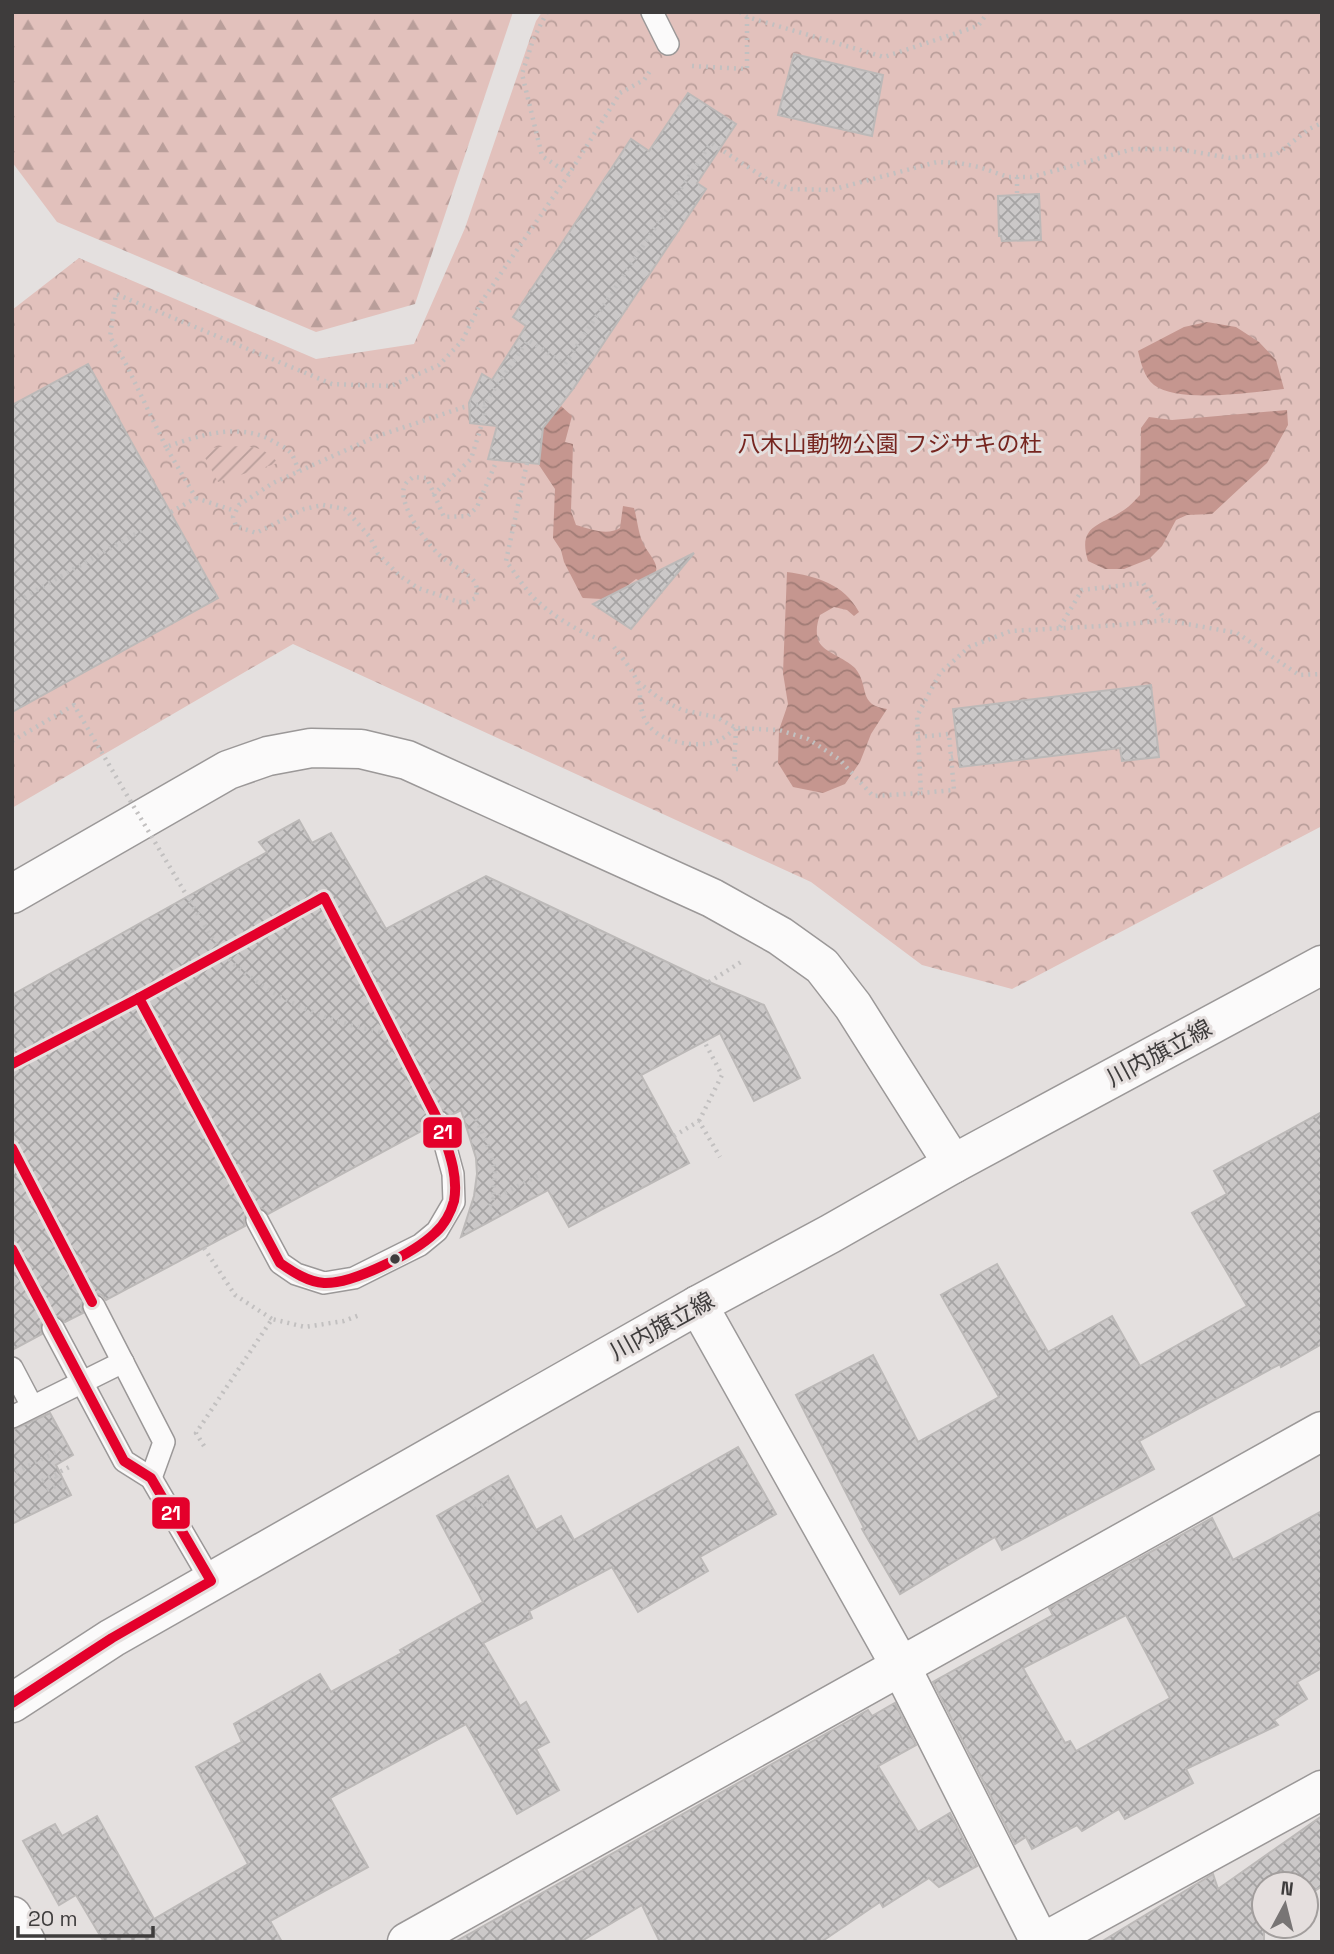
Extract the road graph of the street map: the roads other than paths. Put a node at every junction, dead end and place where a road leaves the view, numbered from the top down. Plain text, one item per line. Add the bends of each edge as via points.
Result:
1 (652, 12) edge
2 (668, 44) road end
3 (12, 894) edge
4 (1322, 965) edge
5 (439, 1122) dead end
6 (953, 1164) junction
7 (257, 1220) dead end
8 (698, 1305) junction
9 (94, 1306) dead end
10 (53, 1328) dead end
11 (123, 1362) junction
12 (12, 1368) edge
13 (82, 1382) junction
14 (33, 1406) junction
15 (12, 1417) edge
16 (1322, 1431) edge
17 (151, 1478) junction
18 (211, 1581) junction
19 (901, 1667) junction
20 (12, 1703) edge
21 (1322, 1790) edge
22 (12, 1916) edge
23 (26, 1942) edge
24 (407, 1942) edge
25 (1042, 1942) edge

1 - 2 lane
3 - 6 street via 228,770 268,756 311,748 361,749 407,760 712,898 822,966 853,1006
4 - 6 street, 川内旗立線
5 - 7 lane via 450,1156 454,1202 437,1231 420,1245 354,1278 324,1283 296,1274 281,1263
6 - 8 street, 川内旗立線
8 - 18 street, 川内旗立線
8 - 19 street
9 - 11 lane
10 - 13 lane
11 - 13 lane
11 - 17 lane via 164,1442
12 - 14 lane
13 - 14 lane
13 - 17 lane via 124,1461
14 - 15 lane
16 - 19 street
17 - 18 lane
18 - 20 street, 川内旗立線
19 - 24 street
19 - 25 street
21 - 25 street
22 - 23 street

